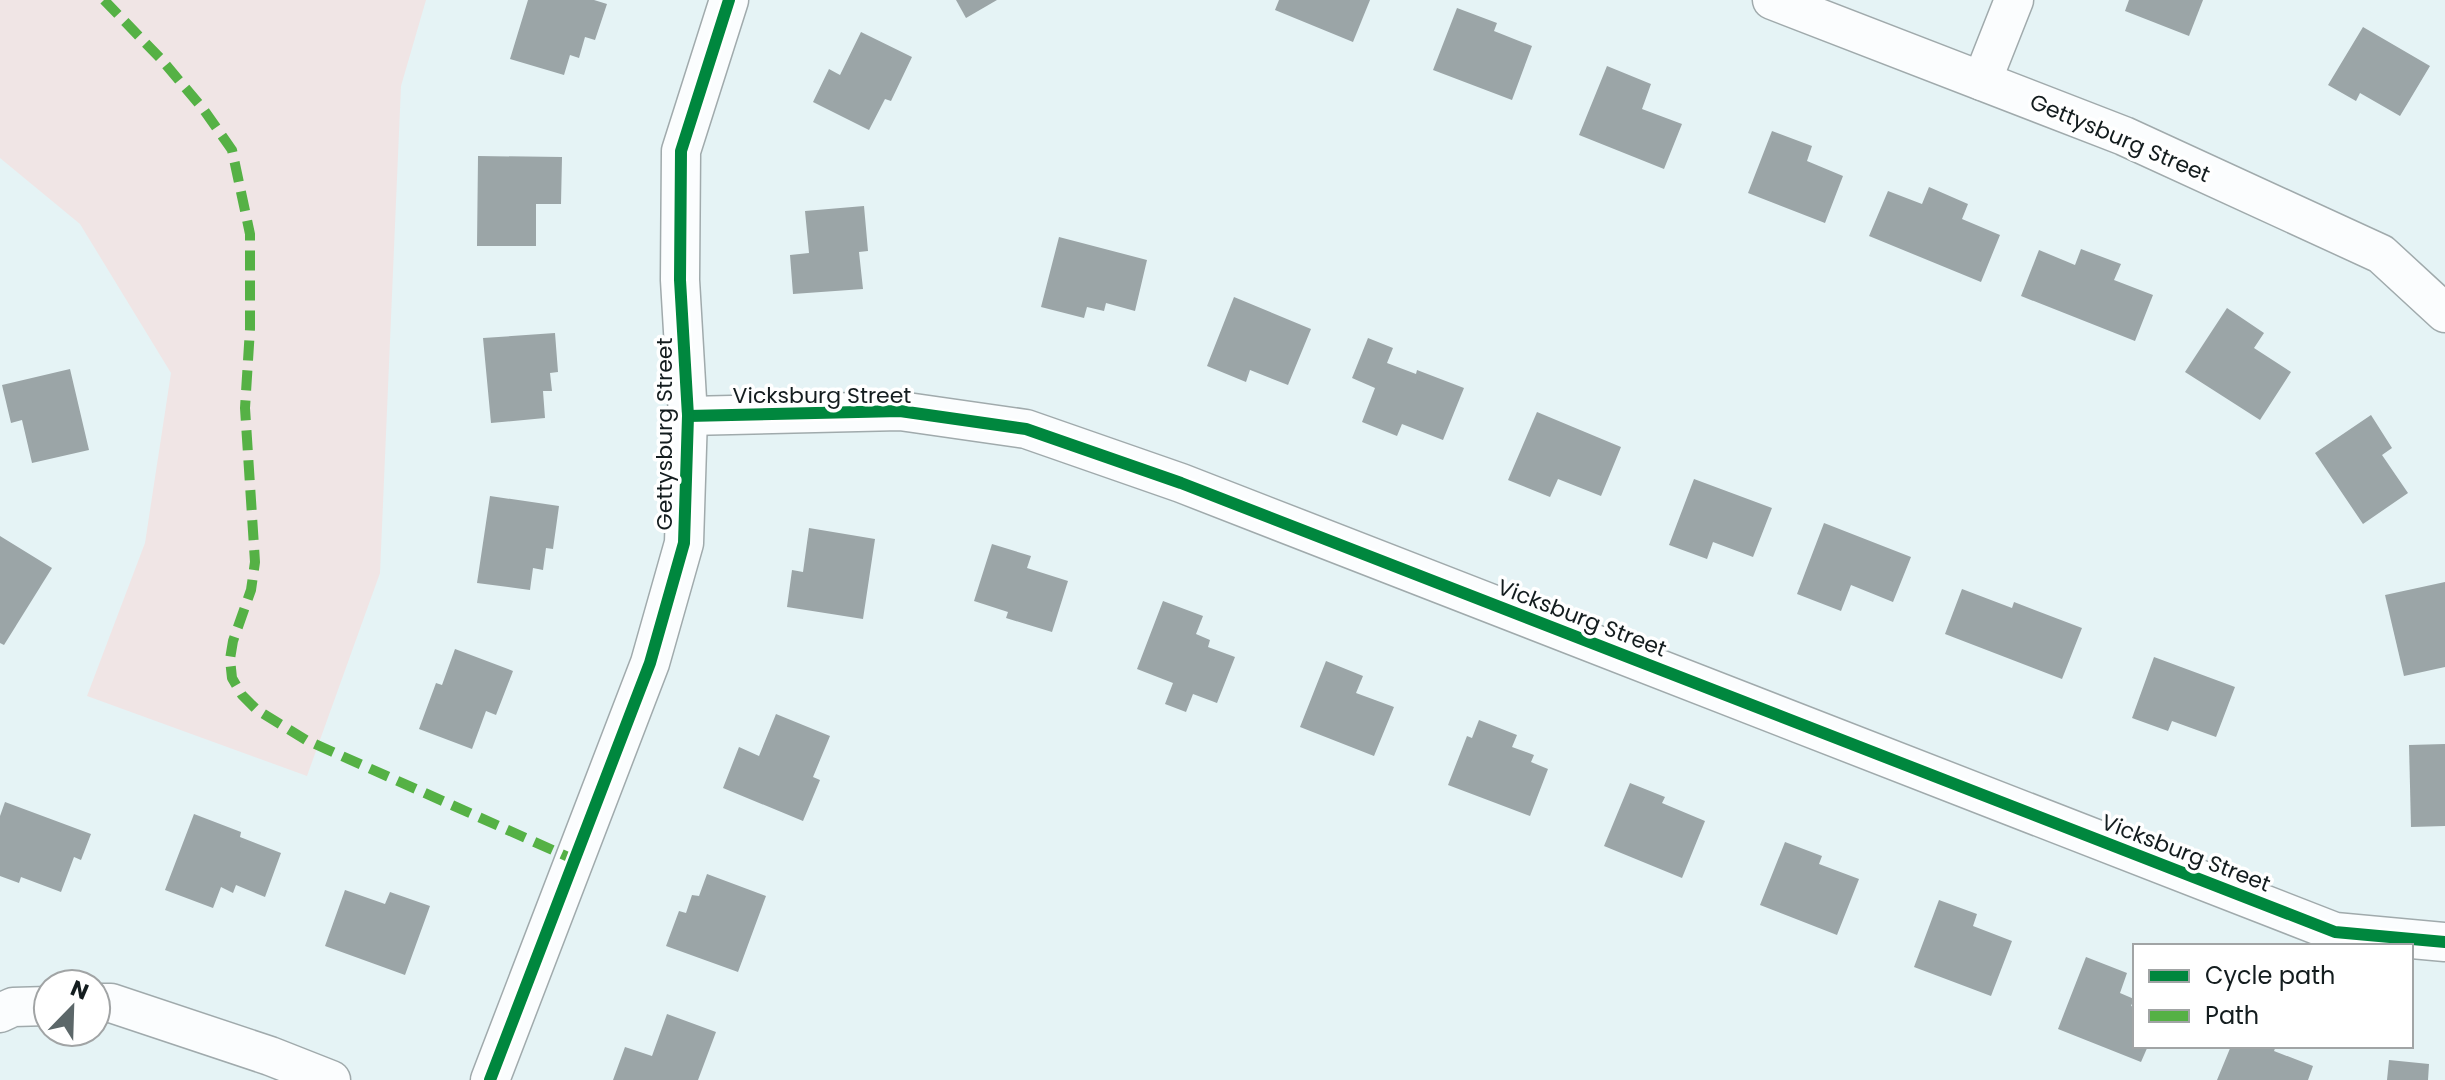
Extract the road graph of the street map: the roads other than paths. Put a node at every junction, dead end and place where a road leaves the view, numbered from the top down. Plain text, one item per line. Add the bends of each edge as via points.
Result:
1 (729, 0) edge
2 (1772, 0) edge
3 (2014, 0) edge
4 (1982, 81) junction
5 (2445, 313) edge
6 (688, 416) junction
7 (2445, 942) edge
8 (112, 1003) edge
9 (32, 1006) edge
10 (0, 1013) edge
11 (331, 1080) edge
12 (490, 1080) edge

1 - 6 street, Gettysburg Street via 681,151 680,280
2 - 4 street, Gettysburg Street
3 - 4 street
4 - 5 street, Gettysburg Street via 2124,136 2381,254
6 - 7 street, Vicksburg Street via 900,411 1026,429 1181,483 2335,932
6 - 12 street, Gettysburg Street via 684,543 650,663
8 - 11 street
9 - 10 street

